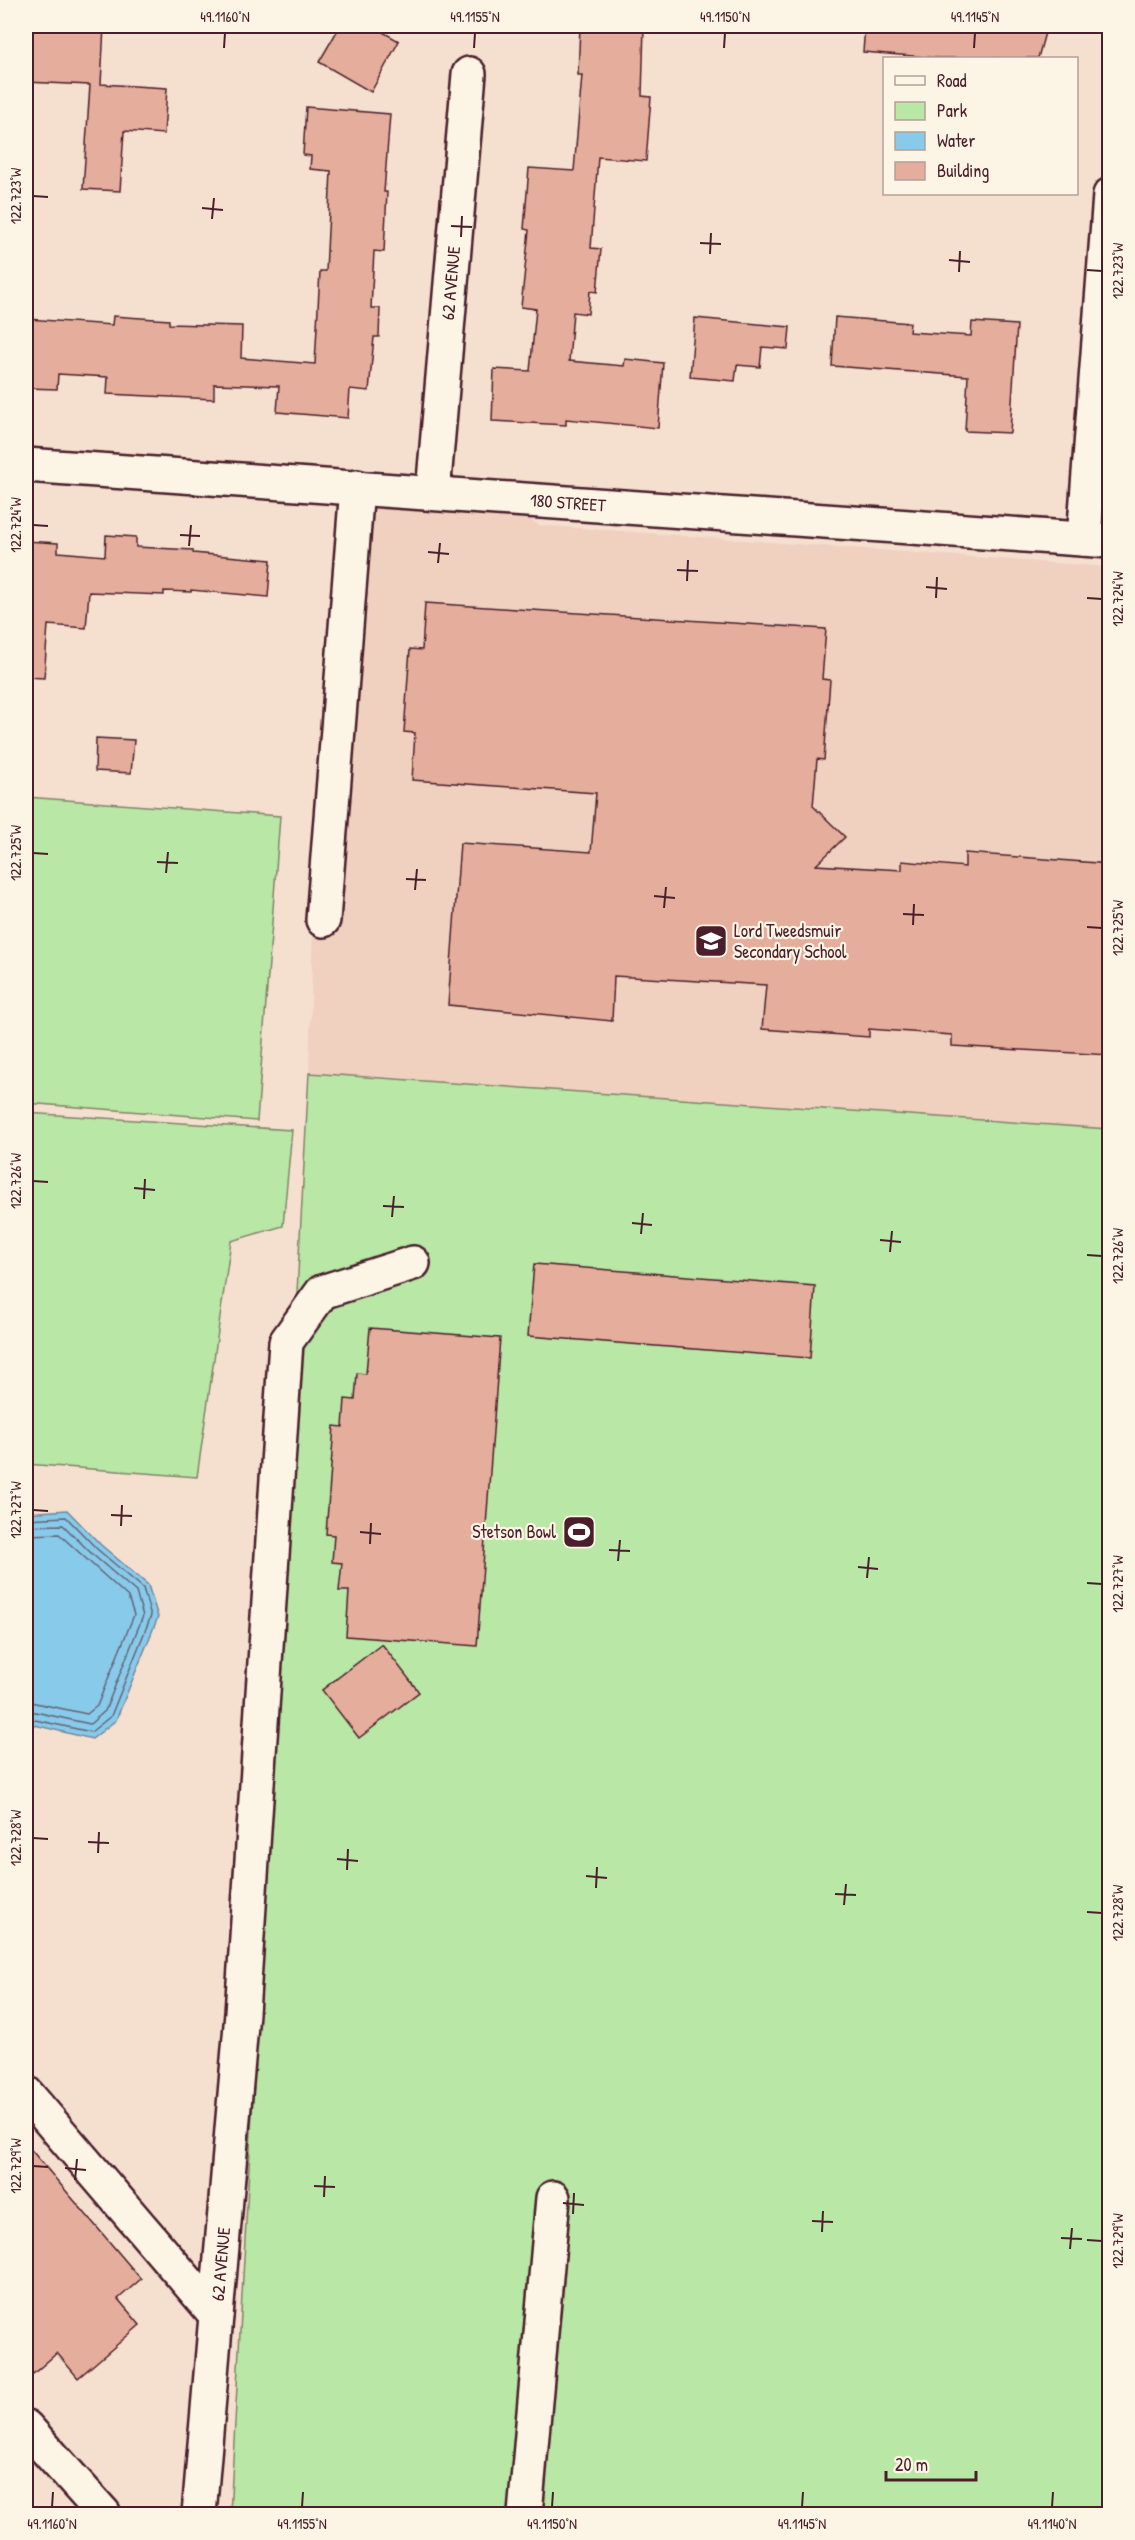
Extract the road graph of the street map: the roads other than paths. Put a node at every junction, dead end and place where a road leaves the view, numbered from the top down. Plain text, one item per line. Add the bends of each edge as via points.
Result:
1 (469, 74) dead end
2 (1110, 195) edge
3 (26, 465) edge
4 (357, 487) junction
5 (433, 493) junction
6 (1096, 540) edge
7 (323, 920) dead end
8 (413, 1263) dead end
9 (26, 2093) edge
10 (553, 2198) dead end
11 (216, 2316) junction
12 (26, 2427) edge
13 (104, 2514) edge
14 (199, 2514) edge
15 (525, 2514) edge

1 - 5 street, 62 AVENUE
2 - 6 street
3 - 4 street, 180 STREET
4 - 5 street, 180 STREET
4 - 7 street
5 - 6 street, 180 STREET
8 - 11 street, 62 AVENUE via 322,1292 286,1342 242,2013
9 - 11 street
10 - 15 street
11 - 14 street, 62 AVENUE
12 - 13 street

